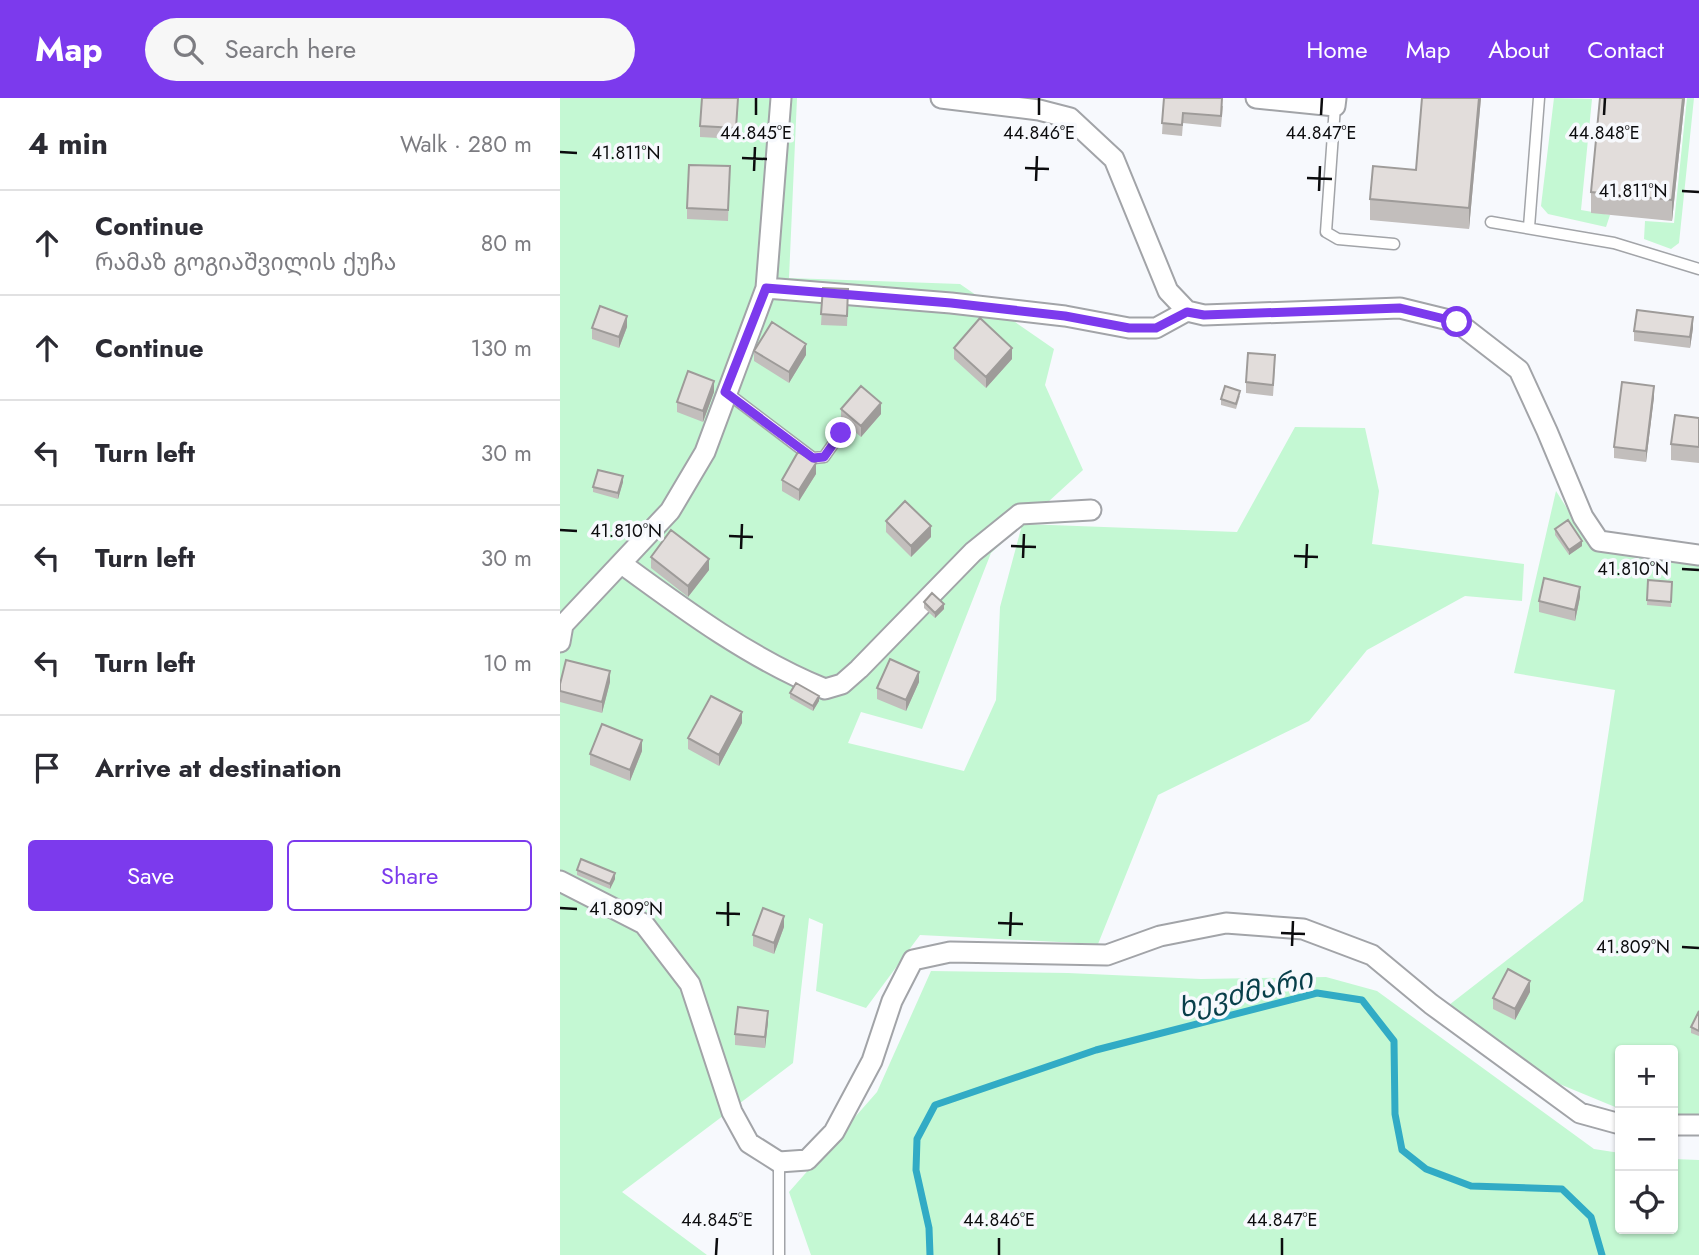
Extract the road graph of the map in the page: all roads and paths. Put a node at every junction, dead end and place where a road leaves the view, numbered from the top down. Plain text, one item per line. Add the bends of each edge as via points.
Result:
1 (781, 98) edge
2 (941, 98) edge
3 (1256, 98) edge
4 (1539, 98) edge
5 (1335, 102) edge
6 (1491, 222) dead end
7 (1529, 227) junction
8 (1394, 244) dead end
9 (1699, 269) edge
10 (766, 288) junction
11 (1187, 312) junction
12 (725, 392) junction
13 (841, 433) dead end
14 (1090, 510) dead end
15 (1699, 555) edge
16 (622, 564) junction
17 (560, 642) edge
18 (560, 881) edge
19 (1615, 1123) edge
20 (1678, 1125) edge
21 (1699, 1125) edge
22 (779, 1162) junction
23 (779, 1255) edge

1 - 10 street
2 - 11 street via 1070,118 1114,159 1168,291
3 - 5 street
4 - 7 lane
5 - 8 lane via 1326,232 1338,239
6 - 7 lane
7 - 9 lane via 1614,243
10 - 11 street via 951,303 1129,328 1156,328
10 - 12 street
11 - 15 street via 1400,308 1457,322 1518,370 1583,517 1599,541
12 - 13 lane via 813,458 824,457
12 - 16 street via 705,452 670,511
14 - 16 street via 1020,514 973,552 859,669 842,684 825,689 691,615
16 - 17 street via 563,625
18 - 22 street via 644,924 690,984 743,1133 749,1143
19 - 22 street via 1580,1113 1372,955 1303,929 1226,923 1160,936 1107,955 950,952 913,960 892,1001 872,1061 834,1132 807,1160
20 - 21 street
22 - 23 lane

